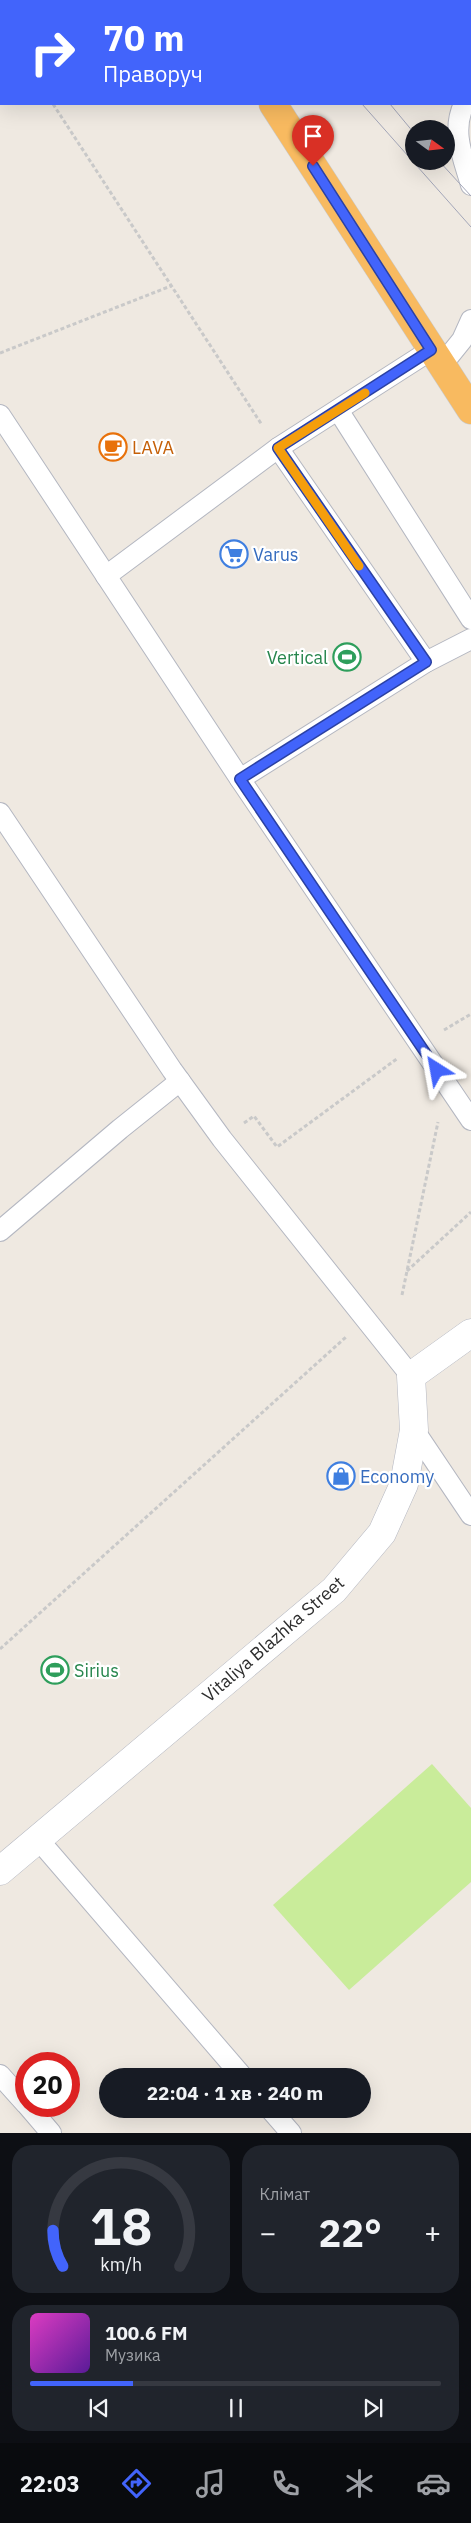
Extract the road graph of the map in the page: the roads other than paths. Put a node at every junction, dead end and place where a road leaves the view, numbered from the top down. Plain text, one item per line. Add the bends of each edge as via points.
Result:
1 (274, 105) edge
2 (464, 105) edge
3 (471, 185) edge
4 (471, 320) edge
5 (436, 358) junction
6 (338, 410) junction
7 (471, 410) edge
8 (0, 416) edge
9 (278, 448) junction
10 (106, 576) junction
11 (471, 619) edge
12 (471, 639) edge
13 (426, 662) junction
14 (240, 779) junction
15 (0, 813) edge
16 (180, 1081) junction
17 (471, 1120) edge
18 (0, 1231) edge
19 (471, 1333) edge
20 (410, 1376) junction
21 (414, 1430) junction
22 (471, 1514) edge
23 (38, 1838) junction
24 (0, 1871) edge
25 (235, 2068) edge
26 (0, 2075) edge
27 (15, 2092) edge
28 (37, 2117) edge
29 (278, 2118) edge
30 (51, 2133) edge
31 (291, 2133) edge

1 - 5 highway
2 - 3 lane via 458,116 457,137
4 - 5 lane via 462,340
5 - 6 lane
5 - 7 highway
6 - 9 lane
6 - 11 lane
8 - 10 lane
9 - 10 lane
9 - 13 lane
10 - 14 lane
12 - 13 lane
13 - 14 lane
14 - 17 lane
15 - 16 lane
16 - 18 lane
16 - 20 lane via 222,1139
19 - 20 street
20 - 21 street, Vitaliya Blazhka Street
21 - 22 lane
21 - 23 street, Vitaliya Blazhka Street via 404,1484 382,1533 334,1590
23 - 24 street, Vitaliya Blazhka Street
23 - 25 lane
26 - 27 lane
28 - 30 lane
29 - 31 lane

